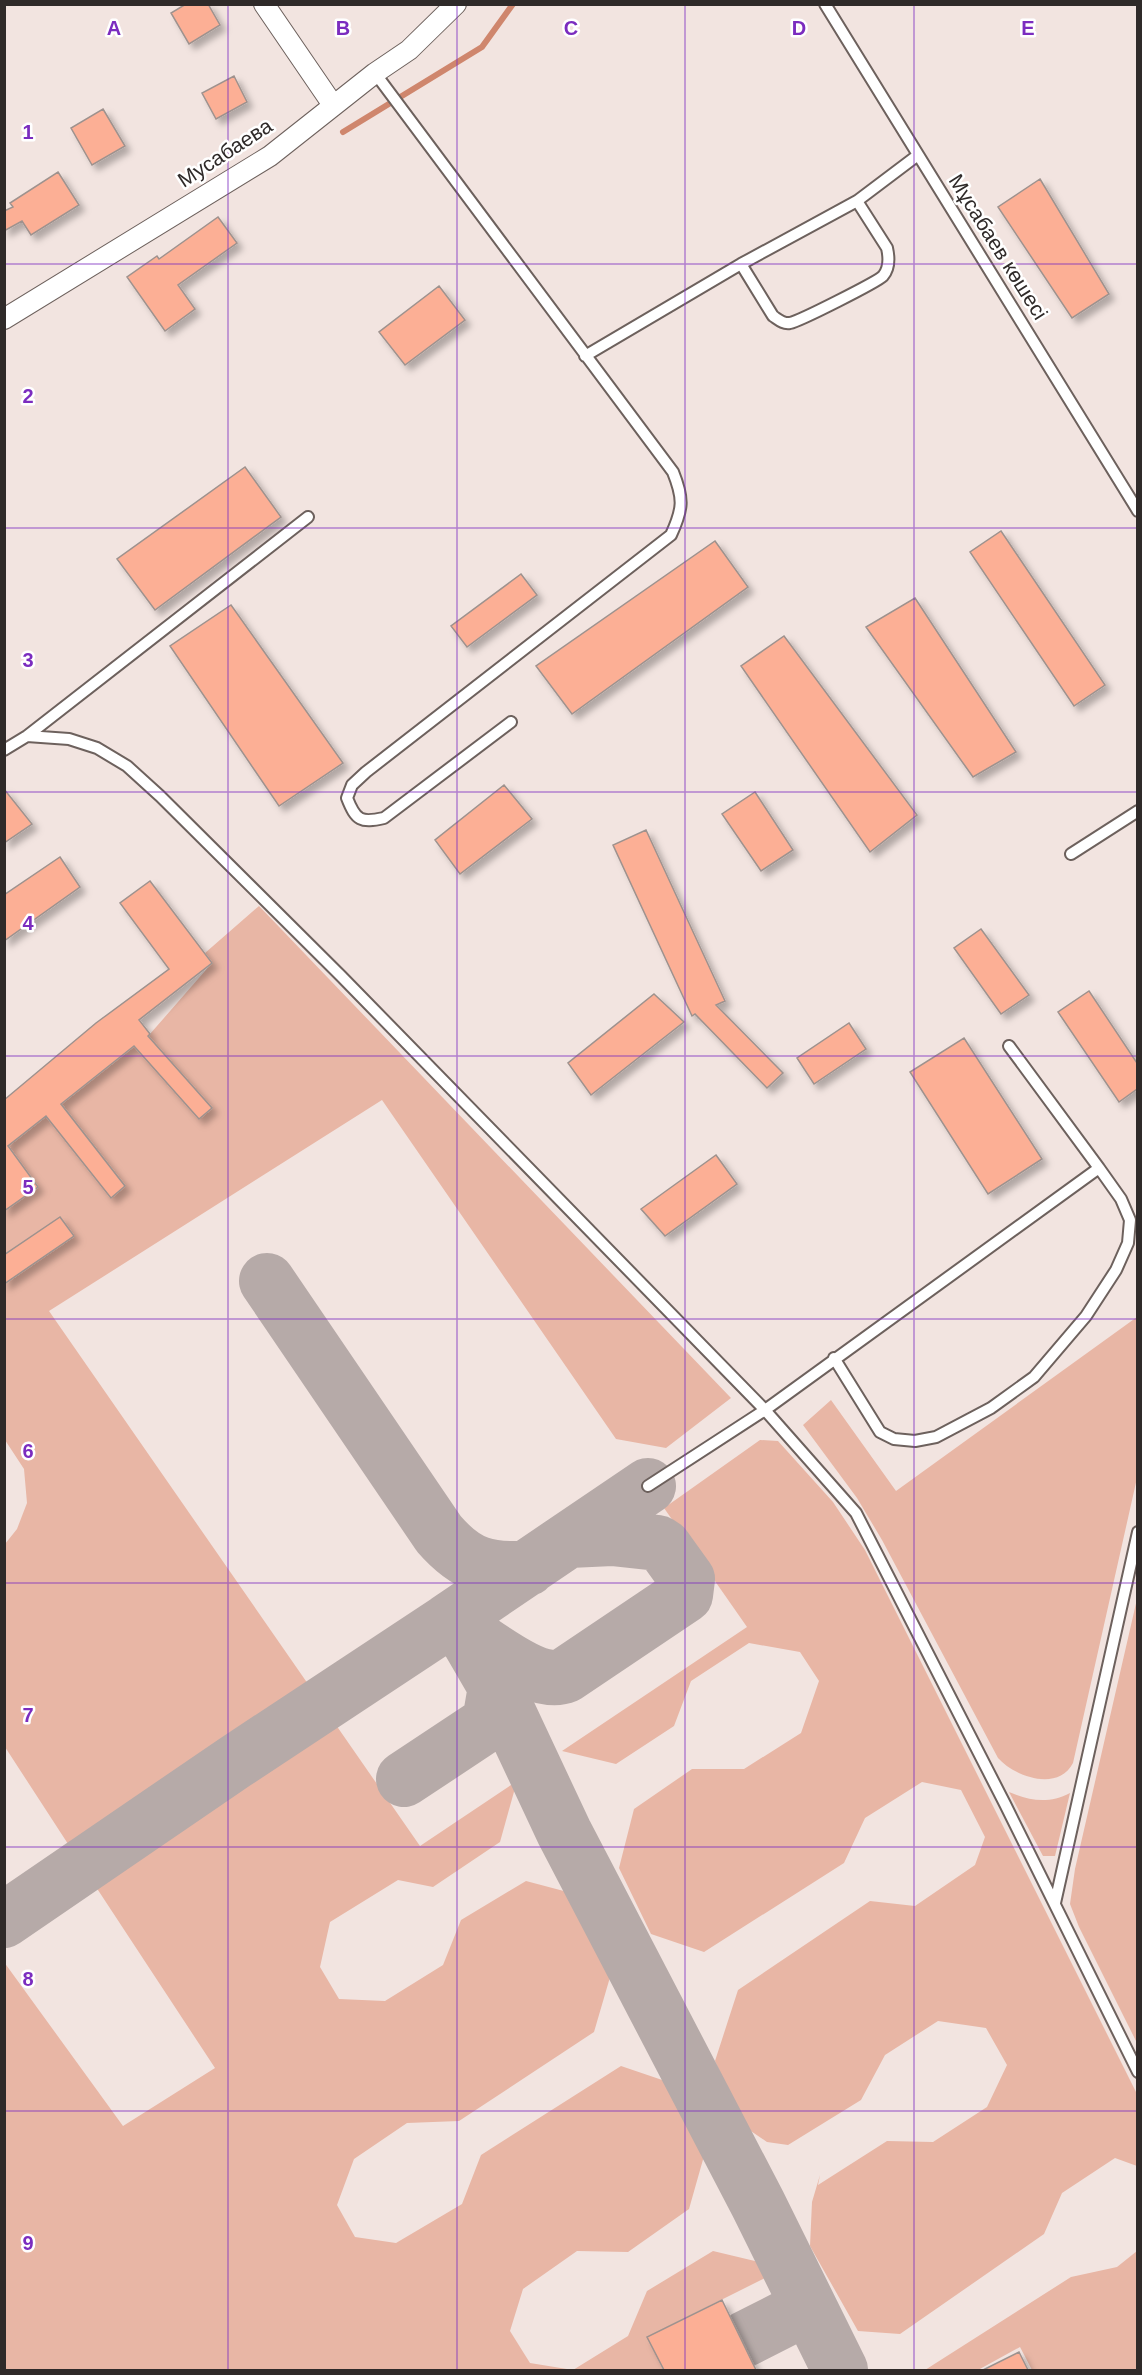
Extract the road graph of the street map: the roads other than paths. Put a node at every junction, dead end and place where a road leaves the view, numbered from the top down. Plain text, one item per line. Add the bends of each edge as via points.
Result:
1 (264, 4) edge
2 (456, 4) edge
3 (825, 4) edge
4 (375, 73) junction
5 (333, 105) junction
6 (918, 154) junction
7 (857, 201) junction
8 (741, 264) junction
9 (4, 319) edge
10 (585, 356) junction
11 (1137, 511) edge
12 (308, 518) dead end
13 (511, 722) dead end
14 (27, 736) junction
15 (4, 750) edge
16 (1137, 811) edge
17 (1071, 854) dead end
18 (1009, 1046) dead end
19 (1099, 1168) junction
20 (834, 1358) junction
21 (765, 1410) junction
22 (648, 1486) dead end
23 (1137, 1532) edge
24 (1055, 1903) junction
25 (1137, 2072) edge

1 - 5 street
2 - 4 street, Мусабаева via 409,50
3 - 6 lane, Мұсабаев көшесі
4 - 5 street, Мусабаева
4 - 10 lane
5 - 9 street, Мусабаева via 270,156
6 - 7 lane
6 - 11 lane, Мұсабаев көшесі
7 - 8 lane
7 - 8 lane via 887,248 888,265 883,276 827,307 788,324 782,322 773,316
8 - 10 lane
10 - 13 lane via 673,472 682,494 680,515 670,535 366,772 352,785 347,798 352,812 369,822 384,818
12 - 14 lane
14 - 15 lane
14 - 21 lane via 69,739 97,748 127,766 341,976
16 - 17 lane
18 - 19 lane
19 - 20 lane
19 - 20 lane via 1121,1199 1130,1220 1128,1243 1116,1270 1086,1316 1034,1377 991,1408 936,1437 894,1440 880,1432
20 - 21 lane
21 - 22 lane
21 - 24 lane via 856,1513
23 - 24 lane
24 - 25 lane

